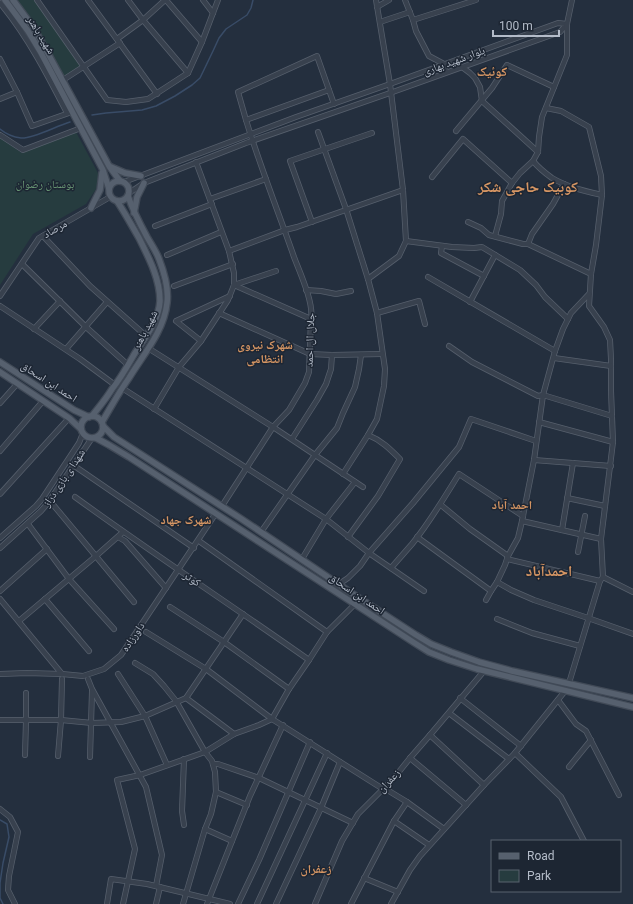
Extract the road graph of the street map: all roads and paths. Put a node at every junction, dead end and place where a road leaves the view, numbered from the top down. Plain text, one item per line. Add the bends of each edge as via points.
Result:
1 (5, 0) edge
2 (13, 0) edge
3 (37, 0) edge
4 (88, 0) edge
5 (128, 0) edge
6 (165, 0) edge
7 (202, 0) edge
8 (218, 0) edge
9 (376, 0) edge
10 (389, 0) edge
11 (405, 0) edge
12 (476, 0) edge
13 (572, 0) edge
14 (0, 3) edge
15 (377, 8) junction
16 (410, 12) junction
17 (213, 13) junction
18 (143, 20) junction
19 (413, 20) junction
20 (380, 22) junction
21 (567, 24) junction
22 (118, 41) junction
23 (202, 42) junction
24 (0, 58) edge
25 (444, 64) junction
26 (84, 67) junction
27 (462, 67) junction
28 (2, 68) edge
29 (446, 72) junction
30 (188, 73) junction
31 (63, 80) junction
32 (390, 84) junction
33 (554, 87) junction
34 (329, 90) junction
35 (17, 92) junction
36 (390, 93) junction
37 (157, 94) junction
38 (0, 98) edge
39 (482, 101) junction
40 (334, 104) junction
41 (546, 108) junction
42 (69, 112) junction
43 (246, 120) junction
44 (81, 128) junction
45 (456, 130) dead end
46 (318, 132) dead end
47 (372, 133) dead end
48 (250, 134) junction
49 (0, 135) edge
50 (252, 141) junction
51 (324, 149) junction
52 (538, 152) junction
53 (532, 161) junction
54 (196, 162) junction
55 (109, 166) junction
56 (103, 170) junction
57 (141, 176) junction
58 (432, 177) dead end
59 (266, 179) junction
60 (122, 181) junction
61 (144, 183) junction
62 (512, 183) junction
63 (564, 184) junction
64 (109, 189) junction
65 (402, 190) junction
66 (128, 194) junction
67 (602, 195) junction
68 (110, 197) junction
69 (117, 201) junction
70 (211, 201) junction
71 (91, 208) junction
72 (346, 209) junction
73 (134, 213) junction
74 (312, 222) junction
75 (468, 222) dead end
76 (155, 226) dead end
77 (285, 230) junction
78 (221, 232) junction
79 (43, 236) junction
80 (495, 236) junction
81 (406, 241) junction
82 (528, 244) junction
83 (442, 246) junction
84 (229, 251) junction
85 (167, 255) dead end
86 (495, 255) junction
87 (22, 264) junction
88 (233, 264) junction
89 (276, 271) dead end
90 (591, 274) junction
91 (484, 276) junction
92 (428, 277) dead end
93 (368, 279) junction
94 (234, 285) junction
95 (174, 286) dead end
96 (306, 290) junction
97 (351, 291) dead end
98 (589, 294) junction
99 (0, 296) edge
100 (230, 296) junction
101 (60, 301) junction
102 (108, 302) junction
103 (470, 302) junction
104 (0, 306) edge
105 (220, 313) junction
106 (377, 313) junction
107 (311, 319) junction
108 (568, 319) junction
109 (426, 324) dead end
110 (86, 327) junction
111 (34, 329) junction
112 (146, 336) junction
113 (153, 339) junction
114 (201, 341) junction
115 (140, 346) junction
116 (450, 346) dead end
117 (66, 349) junction
118 (147, 350) junction
119 (555, 351) junction
120 (310, 354) junction
121 (382, 354) junction
122 (332, 355) junction
123 (361, 355) junction
124 (554, 358) junction
125 (0, 362) edge
126 (128, 365) junction
127 (611, 366) junction
128 (179, 367) junction
129 (0, 372) edge
130 (17, 384) junction
131 (115, 385) junction
132 (122, 388) junction
133 (543, 395) junction
134 (43, 401) junction
135 (0, 403) edge
136 (154, 409) junction
137 (90, 416) junction
138 (612, 416) junction
139 (68, 418) junction
140 (539, 422) junction
141 (103, 424) junction
142 (273, 427) junction
143 (82, 431) junction
144 (368, 434) junction
145 (94, 438) junction
146 (292, 439) junction
147 (536, 441) junction
148 (614, 442) junction
149 (0, 451) edge
150 (315, 455) junction
151 (534, 460) junction
152 (573, 463) junction
153 (73, 465) junction
154 (611, 466) junction
155 (246, 468) junction
156 (343, 474) junction
157 (355, 482) junction
158 (363, 487) dead end
159 (0, 494) edge
160 (288, 495) junction
161 (75, 497) dead end
162 (568, 498) junction
163 (50, 501) junction
164 (440, 505) junction
165 (222, 506) junction
166 (605, 506) junction
167 (216, 514) junction
168 (585, 516) dead end
169 (523, 518) junction
170 (326, 519) junction
171 (28, 524) junction
172 (562, 530) junction
173 (123, 532) junction
174 (261, 532) junction
175 (581, 534) junction
176 (118, 537) junction
177 (348, 537) junction
178 (418, 537) junction
179 (0, 538) edge
180 (601, 539) junction
181 (199, 541) junction
182 (0, 548) edge
183 (194, 548) junction
184 (47, 549) junction
185 (578, 552) dead end
186 (369, 553) junction
187 (96, 556) junction
188 (507, 558) junction
189 (302, 559) junction
190 (391, 568) junction
191 (178, 570) junction
192 (69, 579) junction
193 (601, 579) junction
194 (496, 582) junction
195 (339, 584) junction
196 (166, 588) junction
197 (0, 590) edge
198 (334, 590) junction
199 (424, 591) dead end
200 (490, 591) junction
201 (633, 592) edge
202 (353, 594) junction
203 (0, 598) edge
204 (45, 599) junction
205 (349, 600) junction
206 (486, 600) dead end
207 (134, 602) dead end
208 (355, 604) junction
209 (170, 608) dead end
210 (243, 614) junction
211 (588, 618) junction
212 (497, 619) dead end
213 (19, 621) junction
214 (114, 629) dead end
215 (146, 632) dead end
216 (326, 632) junction
217 (633, 634) edge
218 (224, 642) junction
219 (580, 646) junction
220 (89, 651) dead end
221 (309, 660) junction
222 (135, 663) dead end
223 (206, 669) junction
224 (484, 671) junction
225 (0, 674) edge
226 (118, 674) dead end
227 (62, 676) junction
228 (88, 679) dead end
229 (569, 683) junction
230 (92, 689) junction
231 (289, 689) junction
232 (565, 691) junction
233 (26, 693) dead end
234 (632, 696) edge
235 (186, 698) junction
236 (460, 698) junction
237 (558, 700) junction
238 (176, 702) junction
239 (633, 707) edge
240 (448, 713) junction
241 (145, 716) junction
242 (272, 719) junction
243 (0, 720) edge
244 (60, 720) junction
245 (26, 721) junction
246 (110, 722) junction
247 (92, 723) junction
248 (283, 725) junction
249 (234, 734) junction
250 (430, 735) junction
251 (591, 740) junction
252 (310, 742) junction
253 (521, 746) junction
254 (206, 752) junction
255 (327, 753) junction
256 (515, 753) junction
257 (25, 755) dead end
258 (58, 756) dead end
259 (90, 757) dead end
260 (410, 758) junction
261 (184, 759) junction
262 (509, 759) junction
263 (340, 762) junction
264 (213, 764) junction
265 (167, 765) junction
266 (569, 767) dead end
267 (140, 775) junction
268 (258, 778) junction
269 (484, 784) junction
270 (384, 788) junction
271 (216, 792) junction
272 (288, 792) junction
273 (619, 795) dead end
274 (304, 800) junction
275 (407, 802) junction
276 (247, 805) junction
277 (466, 805) junction
278 (321, 808) junction
279 (0, 809) edge
280 (394, 821) junction
281 (353, 823) junction
282 (184, 825) dead end
283 (444, 829) junction
284 (205, 830) junction
285 (583, 840) edge
286 (232, 841) junction
287 (430, 845) junction
288 (364, 878) junction
289 (128, 881) junction
290 (158, 886) junction
291 (398, 892) junction
292 (186, 893) junction
293 (208, 902) edge
294 (14, 904) edge
295 (107, 904) edge
296 (123, 904) edge
297 (156, 904) edge
298 (183, 904) edge
299 (230, 904) edge
300 (238, 904) edge
301 (257, 904) edge
302 (276, 904) edge
303 (315, 904) edge
304 (351, 904) edge
305 (391, 904) edge

1 - 42 main road, شهید باهنر via 40,51
2 - 31 main road, شهید باهنر via 33,27
3 - 26 street
4 - 22 street
5 - 18 street
6 - 18 street
6 - 23 street
7 - 17 street
8 - 17 street
9 - 15 street
10 - 15 street
11 - 16 street
12 - 19 street
13 - 21 street
14 - 42 street via 20,28
15 - 20 street
16 - 19 street
16 - 20 street
17 - 23 street
18 - 22 street
18 - 30 street
19 - 25 street via 428,56
20 - 32 street
21 - 25 street, بلوار شهید بهاری via 558,23
21 - 27 street, بلوار شهید بهاری via 560,32
21 - 33 street via 567,55
22 - 26 street
22 - 37 street
23 - 30 street
24 - 28 street
25 - 29 street
25 - 32 street, بلوار شهید بهاری
26 - 31 street
26 - 37 street via 107,100 126,102 148,99
27 - 29 street, بلوار شهید بهاری
27 - 39 street via 475,78 480,87
28 - 35 street
29 - 36 street, بلوار شهید بهاری
30 - 37 street
31 - 55 main road, شهید باهنر
32 - 36 street
32 - 40 street, بلوار شهید بهاری
33 - 39 street via 506,65
33 - 41 street
34 - 40 street
34 - 43 street
34 - 43 street, جلال ال احمد via 316,56 238,92
35 - 38 street
35 - 42 street via 32,126
36 - 50 street, بلوار شهید بهاری
36 - 65 street
39 - 45 street
39 - 52 street
40 - 48 street, بلوار شهید بهاری
41 - 52 street via 538,137
41 - 67 street via 561,111 589,127 601,176
42 - 44 main road, شهید باهنر
43 - 48 street, جلال ال احمد
44 - 49 street via 23,150
44 - 56 main road, شهید باهنر
46 - 51 street
47 - 51 street
48 - 50 street, جلال ال احمد
48 - 57 street, بلوار شهید بهاری
50 - 54 street, بلوار شهید بهاری
50 - 59 street, جلال ال احمد
51 - 72 street
51 - 74 street via 290,162
52 - 53 street
53 - 62 street
53 - 63 street via 550,177
54 - 61 street, بلوار شهید بهاری
54 - 70 street
55 - 57 main road via 124,174
55 - 60 main road, شهید باهنر
56 - 64 main road, شهید باهنر
56 - 71 main road via 100,190
57 - 60 street, بلوار شهید بهاری
58 - 62 street via 463,139
59 - 70 street
59 - 77 street, جلال ال احمد
60 - 64 main road via 114,182
60 - 66 main road via 128,187
61 - 66 street, بلوار شهید بهاری
61 - 73 main road via 137,197
62 - 80 street via 502,201
63 - 67 street
63 - 82 street
64 - 68 main road
65 - 72 street
65 - 81 street
66 - 69 main road via 123,200
66 - 73 main road, شهید باهنر
67 - 90 street
68 - 69 main road
68 - 71 street, مرصاد
69 - 112 main road, شهید باهنر via 151,261 156,275 160,302 154,322
70 - 76 street
70 - 78 street
71 - 79 street, مرصاد
72 - 74 street
72 - 93 street
73 - 113 main road, شهید باهنر via 158,258 167,290 166,313
74 - 77 street
75 - 80 street
77 - 84 street
77 - 96 street, جلال ال احمد
78 - 84 street
78 - 85 street
79 - 87 street, مرصاد
79 - 102 street
80 - 82 street
81 - 83 street
81 - 93 street via 399,256
82 - 90 street
83 - 86 street via 482,247
83 - 91 street via 441,253
84 - 88 street
86 - 91 street
86 - 108 street via 520,270
87 - 99 street, مرصاد
87 - 101 street
88 - 94 street
88 - 95 street
89 - 94 street
90 - 98 street
91 - 103 street
92 - 103 street
93 - 106 street
94 - 100 street
94 - 107 street
96 - 97 street via 336,294
96 - 107 street, جلال ال احمد via 312,313
98 - 108 street
98 - 127 street via 589,306 610,340
100 - 105 street
100 - 114 street via 176,321
101 - 110 street
101 - 111 street
102 - 110 street
102 - 112 street
103 - 119 street
104 - 111 street
105 - 114 street
105 - 120 street
106 - 109 street via 419,301
106 - 121 street
107 - 120 street, جلال ال احمد
108 - 119 street
110 - 117 street
110 - 126 street
111 - 117 street
112 - 113 main road via 149,340
112 - 115 main road, شهید باهنر
113 - 118 main road, شهید باهنر
114 - 128 street
115 - 118 main road
115 - 126 main road, شهید باهنر
116 - 133 street via 472,362 538,396
117 - 131 street
118 - 128 street
118 - 132 main road, شهید باهنر
119 - 124 street
120 - 122 street
120 - 142 street, جلال ال احمد via 309,372 305,383 289,410
121 - 123 street
121 - 144 street via 385,369 384,386 377,419
122 - 123 street
122 - 146 street via 326,384
123 - 150 street via 355,387 337,428
124 - 127 street
124 - 133 street
125 - 137 main road, احمد ابن اسحاق via 74,410
126 - 131 main road, شهید باهنر
127 - 138 street
128 - 136 street
128 - 142 street
129 - 130 main road, احمد ابن اسحاق
130 - 134 main road, احمد ابن اسحاق
130 - 135 street
131 - 137 main road, شهید باهنر
132 - 136 street
132 - 141 main road, شهید باهنر
133 - 138 street
133 - 140 street
134 - 139 main road, احمد ابن اسحاق
134 - 149 street
136 - 155 street
137 - 141 main road via 98,418
137 - 143 main road via 82,423
138 - 148 street
139 - 143 main road, احمد ابن اسحاق
139 - 159 street
140 - 147 street
140 - 148 street
141 - 145 main road via 102,433
141 - 165 main road, احمد ابن اسحاق via 114,437
142 - 146 street
142 - 155 street, جلال ال احمد
143 - 145 main road via 88,437
143 - 179 street, شهدا ی بازی دراز via 79,443 42,499
144 - 156 street
144 - 177 street via 388,446 400,459 378,496
145 - 153 street, شهدا ی بازی دراز
145 - 167 main road, احمد ابن اسحاق via 109,444
146 - 150 street
147 - 151 street
147 - 186 street via 472,419 459,447
148 - 154 street
150 - 156 street
150 - 160 street
151 - 152 street
151 - 169 street
152 - 154 street
152 - 162 street
153 - 163 street, شهدا ی بازی دراز
153 - 183 street
154 - 166 street
155 - 160 street
155 - 165 street, جلال ال احمد
156 - 157 street
157 - 158 street
157 - 170 street
160 - 170 street
160 - 174 street
161 - 173 street, کوثر
162 - 166 street
162 - 172 street
163 - 171 street, شهدا ی بازی دراز
163 - 187 street
164 - 169 street via 459,474
164 - 178 street
164 - 188 street
165 - 174 main road, احمد ابن اسحاق
166 - 180 street
167 - 181 street, داورزاده
167 - 198 main road, احمد ابن اسحاق
168 - 175 street
169 - 172 street
169 - 188 street via 518,538
170 - 177 street
170 - 189 street
171 - 182 street, شهدا ی بازی دراز
171 - 184 street
172 - 175 street
173 - 176 street
173 - 191 street, کوثر
174 - 189 main road, احمد ابن اسحاق
175 - 180 street
175 - 185 street
176 - 187 street
176 - 196 street via 125,540
177 - 186 street
178 - 190 street
178 - 200 street
180 - 193 street
181 - 183 street, داورزاده
181 - 216 street
183 - 191 street, داورزاده
184 - 192 street
184 - 197 street
186 - 190 street
186 - 195 street via 356,570
187 - 192 street
187 - 207 street
188 - 193 street
188 - 194 street
189 - 195 main road, احمد ابن اسحاق
190 - 199 street
191 - 196 street, داورزاده
191 - 210 street, کوثر
192 - 204 street
192 - 214 street
193 - 201 street
193 - 211 street
194 - 200 street
194 - 211 street via 534,600
195 - 198 main road via 340,590
195 - 202 main road, احمد ابن اسحاق
196 - 227 street, داورزاده via 121,655 104,669 83,676
198 - 205 main road, احمد ابن اسحاق
200 - 206 street
202 - 205 main road via 350,594
202 - 229 main road, احمد ابن اسحاق via 431,644 479,662
203 - 213 street
204 - 213 street
204 - 220 street
205 - 208 main road, احمد ابن اسحاق
208 - 216 street
208 - 224 main road, احمد ابن اسحاق via 429,652
209 - 218 street
210 - 218 street
210 - 221 street, کوثر
211 - 217 street
211 - 219 street
212 - 219 street via 532,633
213 - 227 street
215 - 223 street
216 - 221 street
218 - 223 street
218 - 231 street
219 - 229 street
221 - 231 street
222 - 238 street via 153,674
223 - 235 street
223 - 242 street
224 - 232 main road, احمد ابن اسحاق
224 - 236 street, زعفران
225 - 227 street, داورزاده
226 - 241 street
227 - 244 street
228 - 230 street
229 - 234 main road, احمد ابن اسحاق
230 - 246 street
230 - 247 street
231 - 242 street
232 - 237 street
232 - 239 main road, احمد ابن اسحاق
233 - 245 street
235 - 238 street
235 - 249 street
236 - 240 street, زعفران
236 - 253 street
237 - 251 street
237 - 253 street
238 - 241 street
238 - 254 street
240 - 250 street, زعفران
240 - 262 street
241 - 246 street
241 - 265 street
242 - 248 street
242 - 249 street
243 - 245 street
244 - 245 street
244 - 247 street
244 - 258 street
245 - 257 street
246 - 247 street
246 - 267 street
247 - 259 street
248 - 252 street
248 - 268 street
249 - 254 street
250 - 260 street, زعفران
250 - 269 street
251 - 266 street
251 - 273 street
252 - 255 street
252 - 272 street
253 - 256 street
254 - 261 street
254 - 264 street
255 - 263 street
255 - 274 street
256 - 262 street
256 - 285 street via 561,797
260 - 270 street, زعفران
260 - 277 street
261 - 265 street
261 - 282 street
262 - 269 street
263 - 270 street
263 - 278 street
264 - 268 street
264 - 271 street
265 - 267 street
267 - 289 street via 117,780 136,849
267 - 290 street via 146,787 162,855
268 - 272 street
268 - 276 street
269 - 277 street
270 - 275 street
270 - 281 street, زعفران via 358,814
271 - 276 street
271 - 284 street
272 - 274 street
272 - 300 street
274 - 278 street
274 - 301 street
275 - 280 street
275 - 283 street
276 - 286 street
277 - 283 street
278 - 281 street
278 - 302 street
279 - 294 street via 10,817 18,832 8,890
280 - 287 street
280 - 288 street
281 - 303 street, زعفران via 342,841
283 - 287 street
284 - 286 street
284 - 292 street
286 - 293 street
287 - 291 street via 410,870
288 - 291 street
288 - 304 street
289 - 290 street
289 - 295 street via 111,879
289 - 296 street
290 - 292 street
290 - 297 street
291 - 305 street
292 - 293 street
292 - 298 street
293 - 299 street

